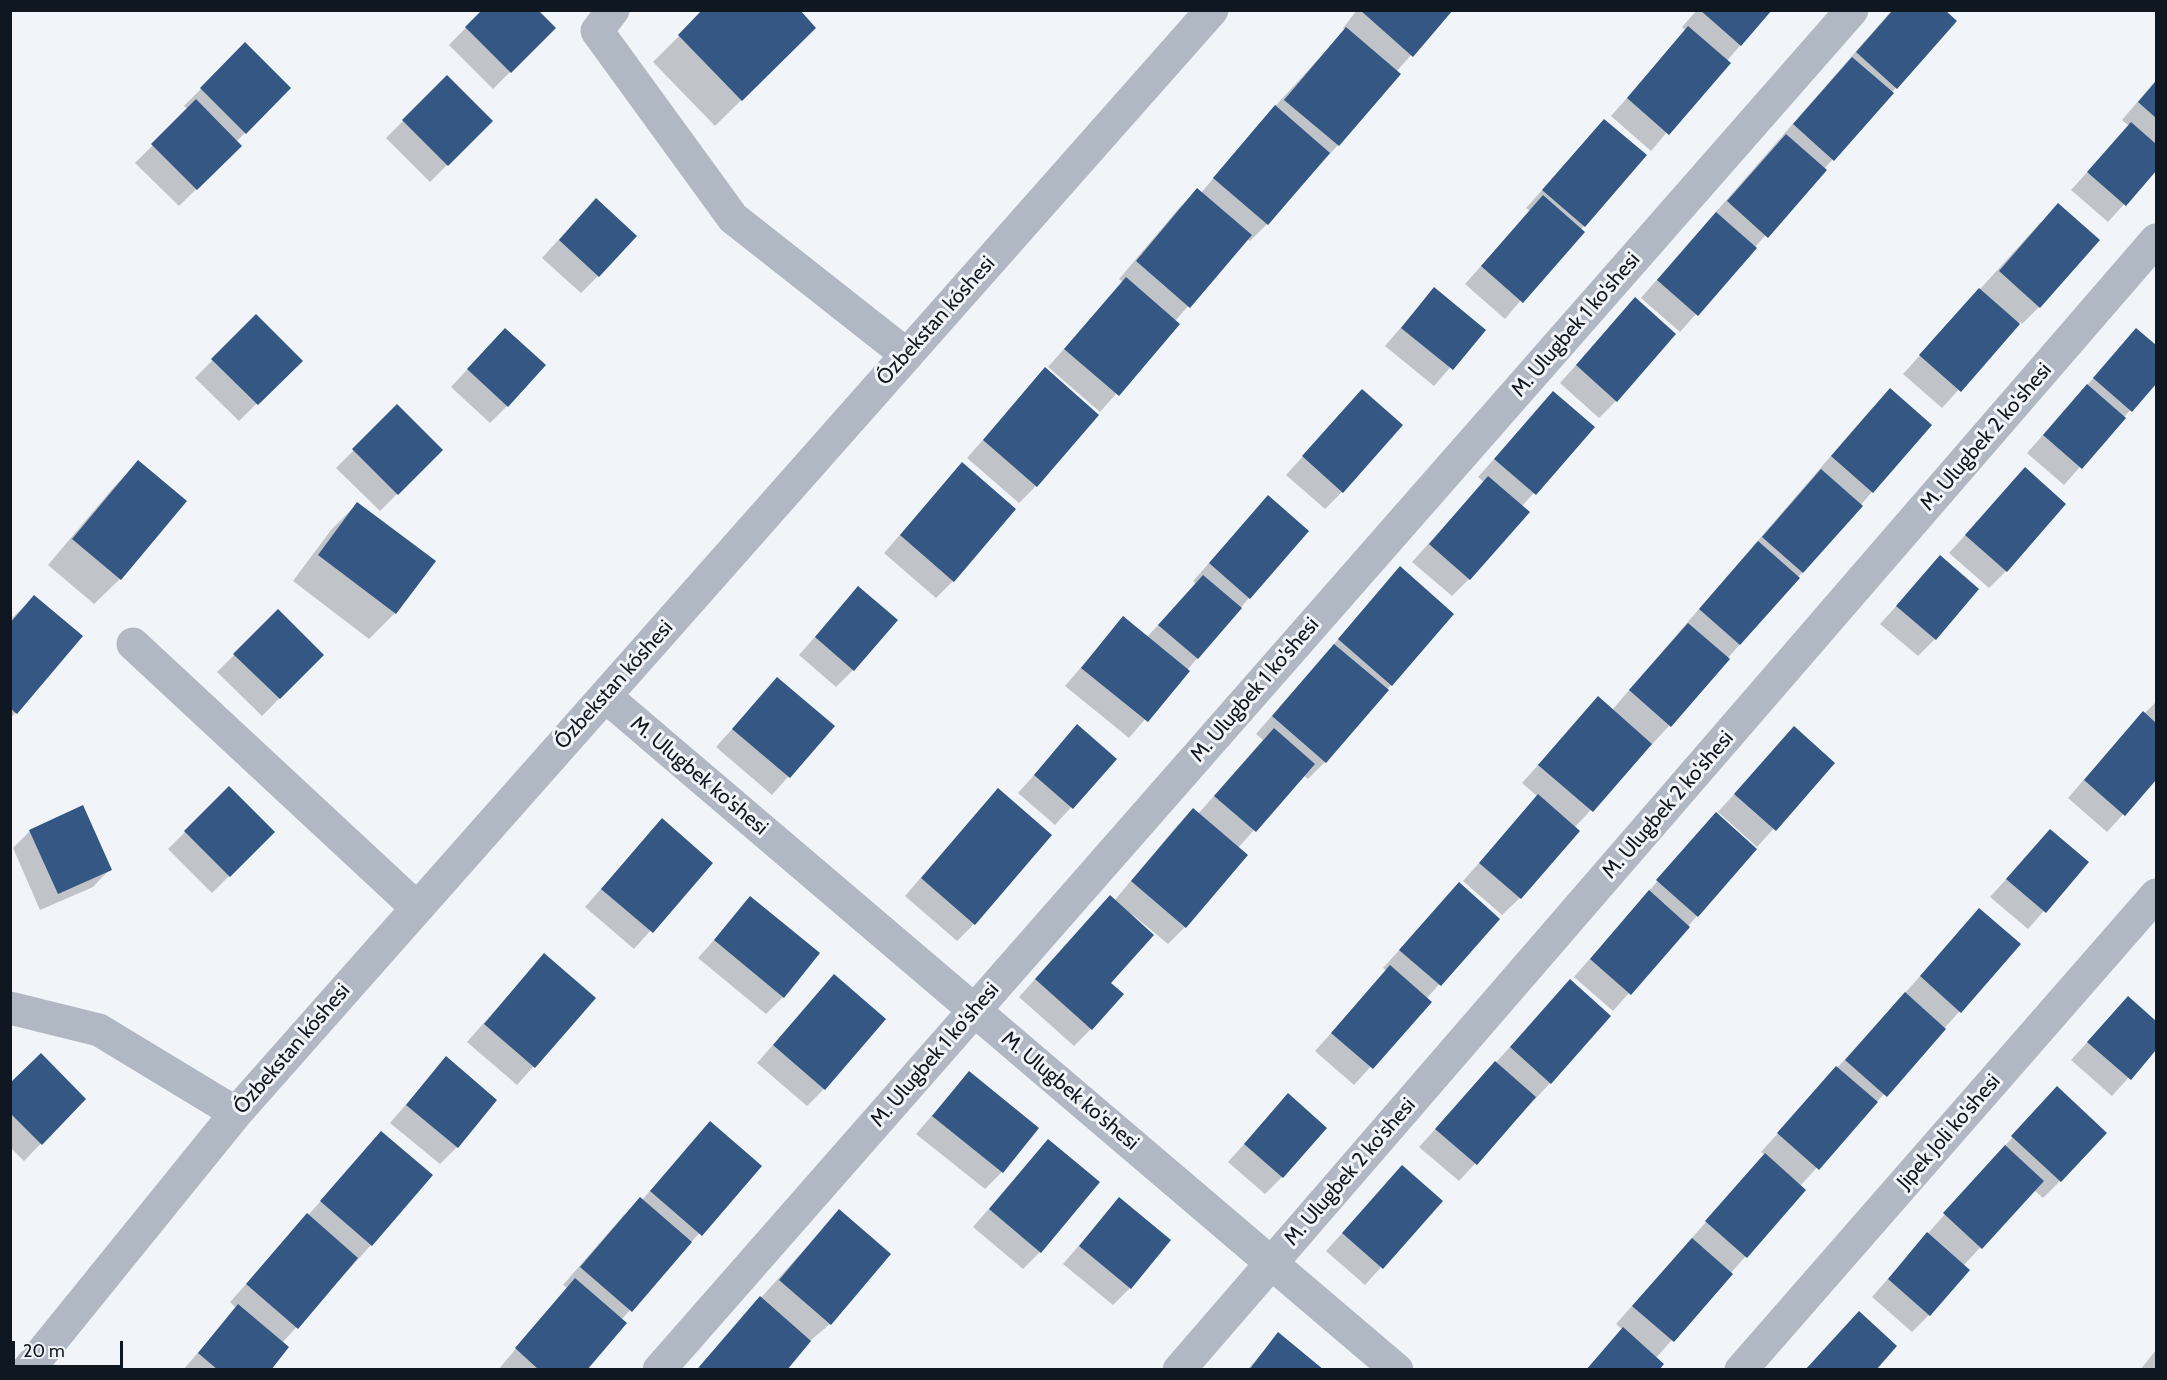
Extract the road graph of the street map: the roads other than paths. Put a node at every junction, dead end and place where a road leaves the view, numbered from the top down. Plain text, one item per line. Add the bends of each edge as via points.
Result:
1 (613, 10) edge
2 (1212, 10) edge
3 (1852, 10) edge
4 (2157, 240) edge
5 (907, 355) junction
6 (133, 644) dead end
7 (604, 696) junction
8 (2157, 895) edge
9 (417, 908) junction
10 (10, 1008) edge
11 (975, 1010) junction
12 (236, 1113) junction
13 (1272, 1263) junction
14 (28, 1370) edge
15 (659, 1370) edge
16 (1179, 1370) edge
17 (1397, 1370) edge
18 (1741, 1370) edge

1 - 5 street via 597,31 733,218
2 - 5 street, Ózbekstan kóshesi
3 - 11 street, M. Ulugbek 1 ko'shesi
4 - 13 street, M. Ulugbek 2 ko'shesi
5 - 7 street, Ózbekstan kóshesi
6 - 9 street
7 - 9 street, Ózbekstan kóshesi
7 - 11 street, M. Ulugbek ko'shesi
8 - 18 street, Jipek Joli ko'shesi
9 - 12 street, Ózbekstan kóshesi
10 - 12 street via 99,1030
11 - 13 street, M. Ulugbek ko'shesi
11 - 15 street, M. Ulugbek 1 ko'shesi
12 - 14 street, Ózbekstan kóshesi
13 - 16 street, M. Ulugbek 2 ko'shesi
13 - 17 street, M. Ulugbek ko'shesi

